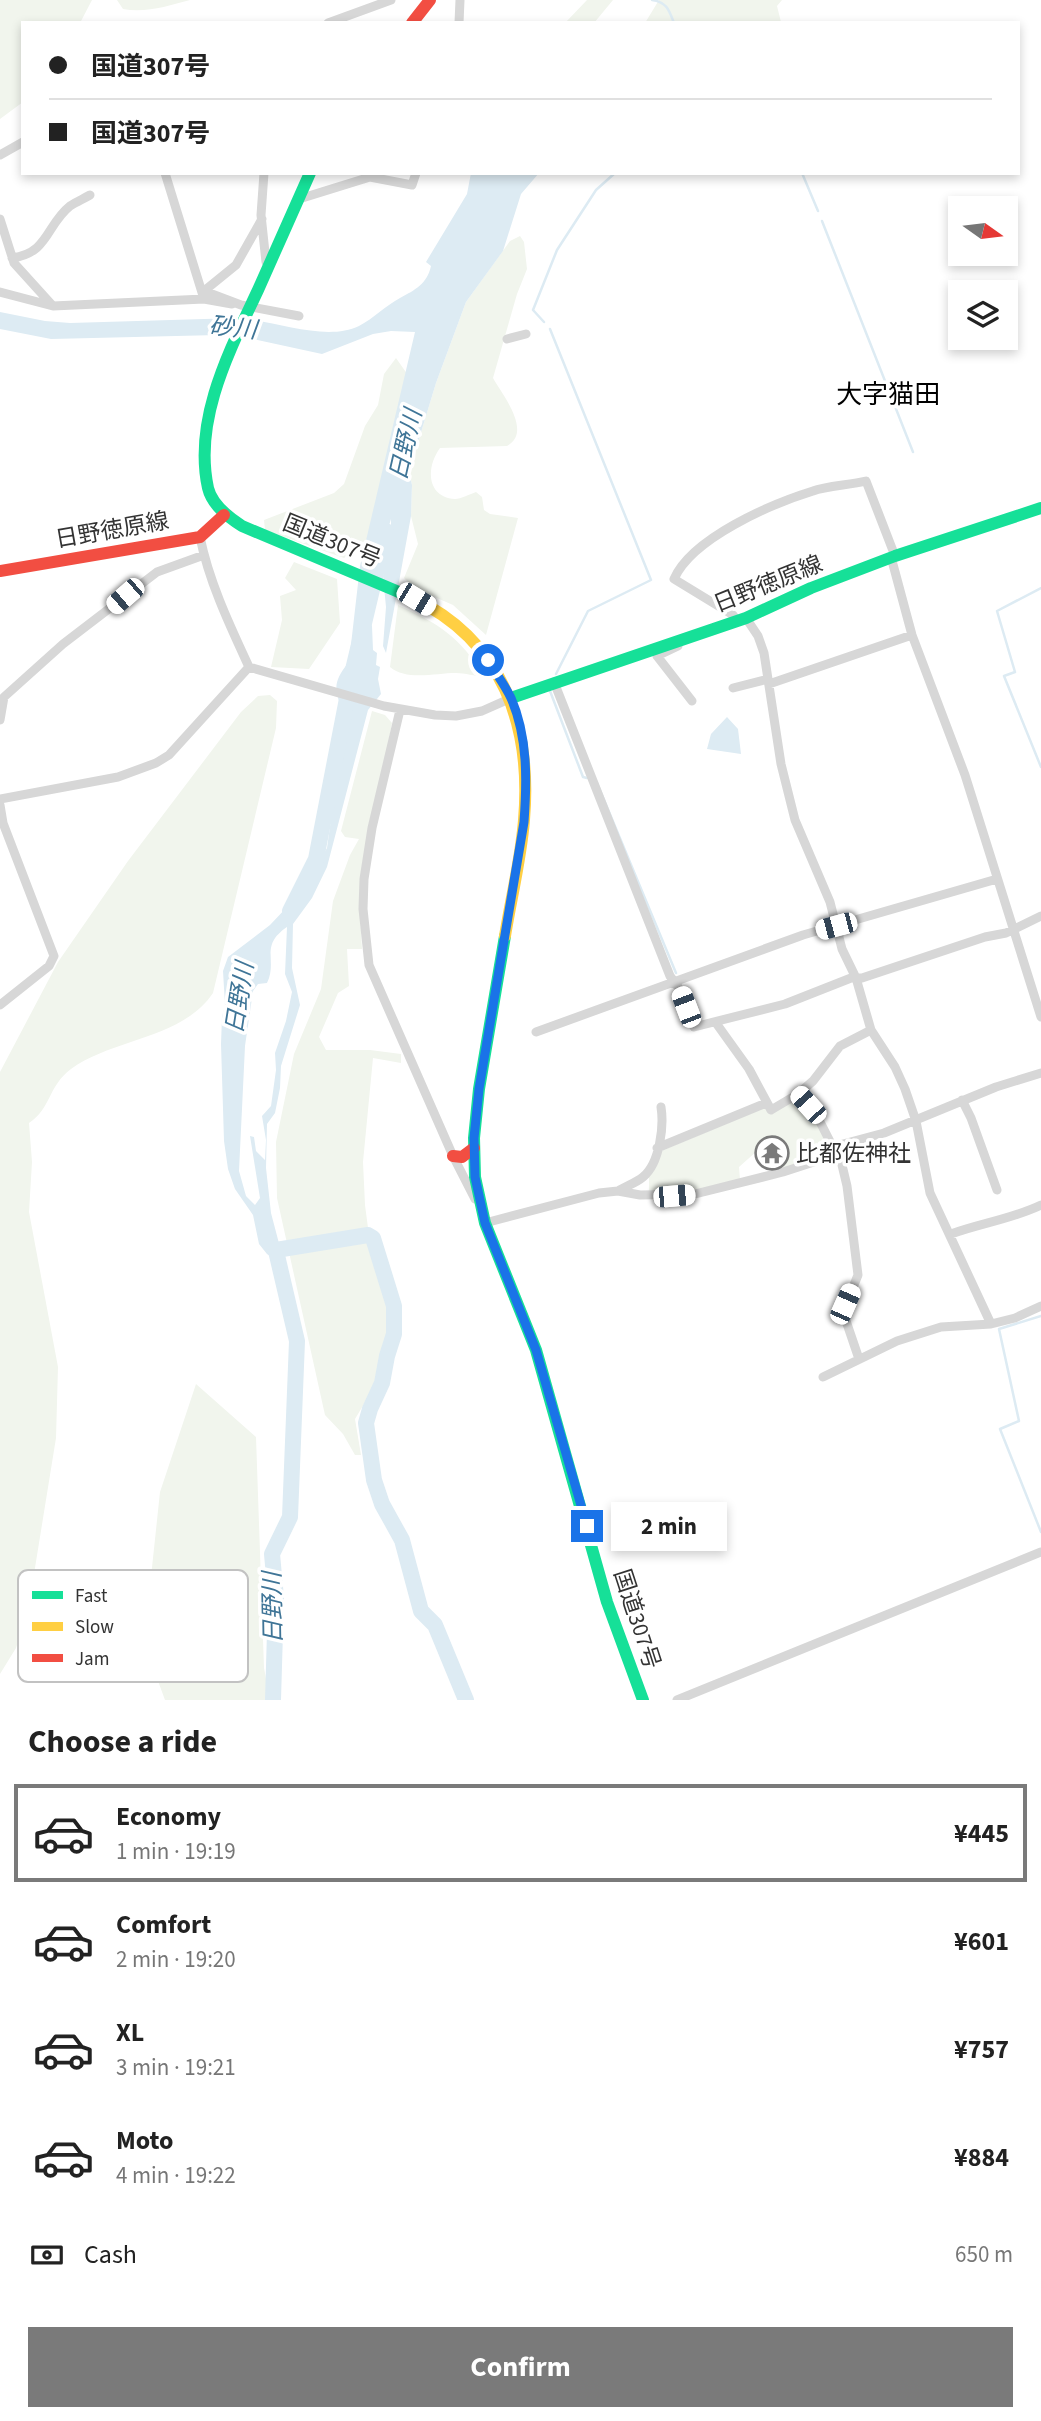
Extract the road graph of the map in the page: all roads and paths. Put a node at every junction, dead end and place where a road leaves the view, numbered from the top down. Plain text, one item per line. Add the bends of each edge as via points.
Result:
1 (391, 0) edge
2 (429, 0) edge
3 (460, 0) edge
4 (333, 21) edge
5 (413, 21) edge
6 (459, 21) edge
7 (21, 143) edge
8 (0, 155) edge
9 (166, 175) edge
10 (264, 175) edge
11 (309, 175) edge
12 (415, 175) edge
13 (90, 195) dead end
14 (298, 199) junction
15 (0, 219) edge
16 (262, 219) junction
17 (12, 258) junction
18 (267, 268) junction
19 (0, 292) edge
20 (204, 295) junction
21 (53, 306) junction
22 (246, 309) junction
23 (299, 316) dead end
24 (526, 334) dead end
25 (507, 339) dead end
26 (1041, 508) edge
27 (224, 515) junction
28 (200, 537) junction
29 (204, 555) junction
30 (893, 556) junction
31 (0, 571) edge
32 (742, 619) junction
33 (912, 635) junction
34 (678, 641) junction
35 (249, 667) junction
36 (768, 681) junction
37 (554, 682) junction
38 (733, 688) dead end
39 (511, 698) junction
40 (692, 701) dead end
41 (400, 710) junction
42 (0, 720) edge
43 (0, 799) edge
44 (0, 806) edge
45 (997, 879) junction
46 (1041, 916) edge
47 (836, 926) junction
48 (1012, 928) junction
49 (856, 978) junction
50 (674, 981) junction
51 (0, 1005) edge
52 (1041, 1017) edge
53 (716, 1023) junction
54 (871, 1030) junction
55 (536, 1032) dead end
56 (1041, 1073) edge
57 (798, 1094) junction
58 (962, 1100) junction
59 (766, 1103) junction
60 (661, 1107) dead end
61 (916, 1121) junction
62 (474, 1148) junction
63 (657, 1148) junction
64 (835, 1150) junction
65 (453, 1156) junction
66 (997, 1189) dead end
67 (618, 1191) junction
68 (1041, 1205) edge
69 (480, 1208) junction
70 (485, 1223) junction
71 (951, 1234) junction
72 (1041, 1306) edge
73 (991, 1324) junction
74 (859, 1359) junction
75 (823, 1377) dead end
76 (1041, 1552) edge
77 (643, 1700) edge
78 (677, 1700) edge

1 - 4 street
2 - 5 main road
3 - 6 street
7 - 8 street
9 - 20 street
10 - 16 street
11 - 14 main road
12 - 14 street via 412,185 370,177
13 - 17 street via 68,207 37,248
14 - 18 main road
15 - 17 street
16 - 18 street
16 - 20 street via 236,265
17 - 21 street
18 - 22 main road
19 - 21 street
20 - 21 street
20 - 22 street
22 - 23 street
22 - 27 main road via 207,423 208,490
24 - 25 street
26 - 30 main road, 日野徳原線
27 - 28 main road, 日野徳原線
27 - 39 main road, 国道307号 via 271,540 416,599 463,630
28 - 29 street
28 - 31 main road, 日野徳原線
29 - 35 street
29 - 42 street via 157,572 63,644 4,697
30 - 32 main road, 日野徳原線
30 - 32 street via 866,481 816,489 741,519 695,553 674,579
30 - 33 street
32 - 34 main road, 日野徳原線
32 - 36 street via 758,636
33 - 36 street
33 - 45 street via 965,775
34 - 37 main road, 日野徳原線
34 - 40 street via 679,646 657,656
35 - 41 street
35 - 43 street via 169,755 156,763 118,777
36 - 38 street
36 - 47 street via 795,820
37 - 39 main road, 日野徳原線
37 - 50 street
39 - 41 street via 457,716
39 - 62 main road, 国道307号 via 523,738 524,822 479,1089
41 - 65 street via 367,855 365,934 375,983
44 - 51 street via 54,956 49,966
45 - 47 street
45 - 48 street
46 - 48 street
47 - 49 street
47 - 50 street
48 - 49 street
48 - 52 street
49 - 53 street
49 - 54 street
50 - 53 street via 694,1027
50 - 55 street
53 - 59 street via 749,1069
54 - 57 street via 840,1045
54 - 61 street via 895,1066
56 - 58 street
57 - 59 street via 771,1110
57 - 64 street via 817,1116
58 - 61 street
58 - 66 street
59 - 63 street
60 - 63 street
61 - 64 street
61 - 71 street via 930,1193
62 - 65 main road via 463,1157
62 - 69 main road, 国道307号
63 - 67 street via 645,1176
64 - 67 street via 796,1168 695,1194
64 - 74 street via 847,1186 858,1265 844,1312
65 - 69 street
67 - 70 street
68 - 71 street via 1017,1217
69 - 70 main road, 国道307号
70 - 77 main road, 国道307号 via 536,1350 607,1602
71 - 73 street
72 - 73 street
73 - 74 street via 941,1327
74 - 75 street
76 - 78 street

